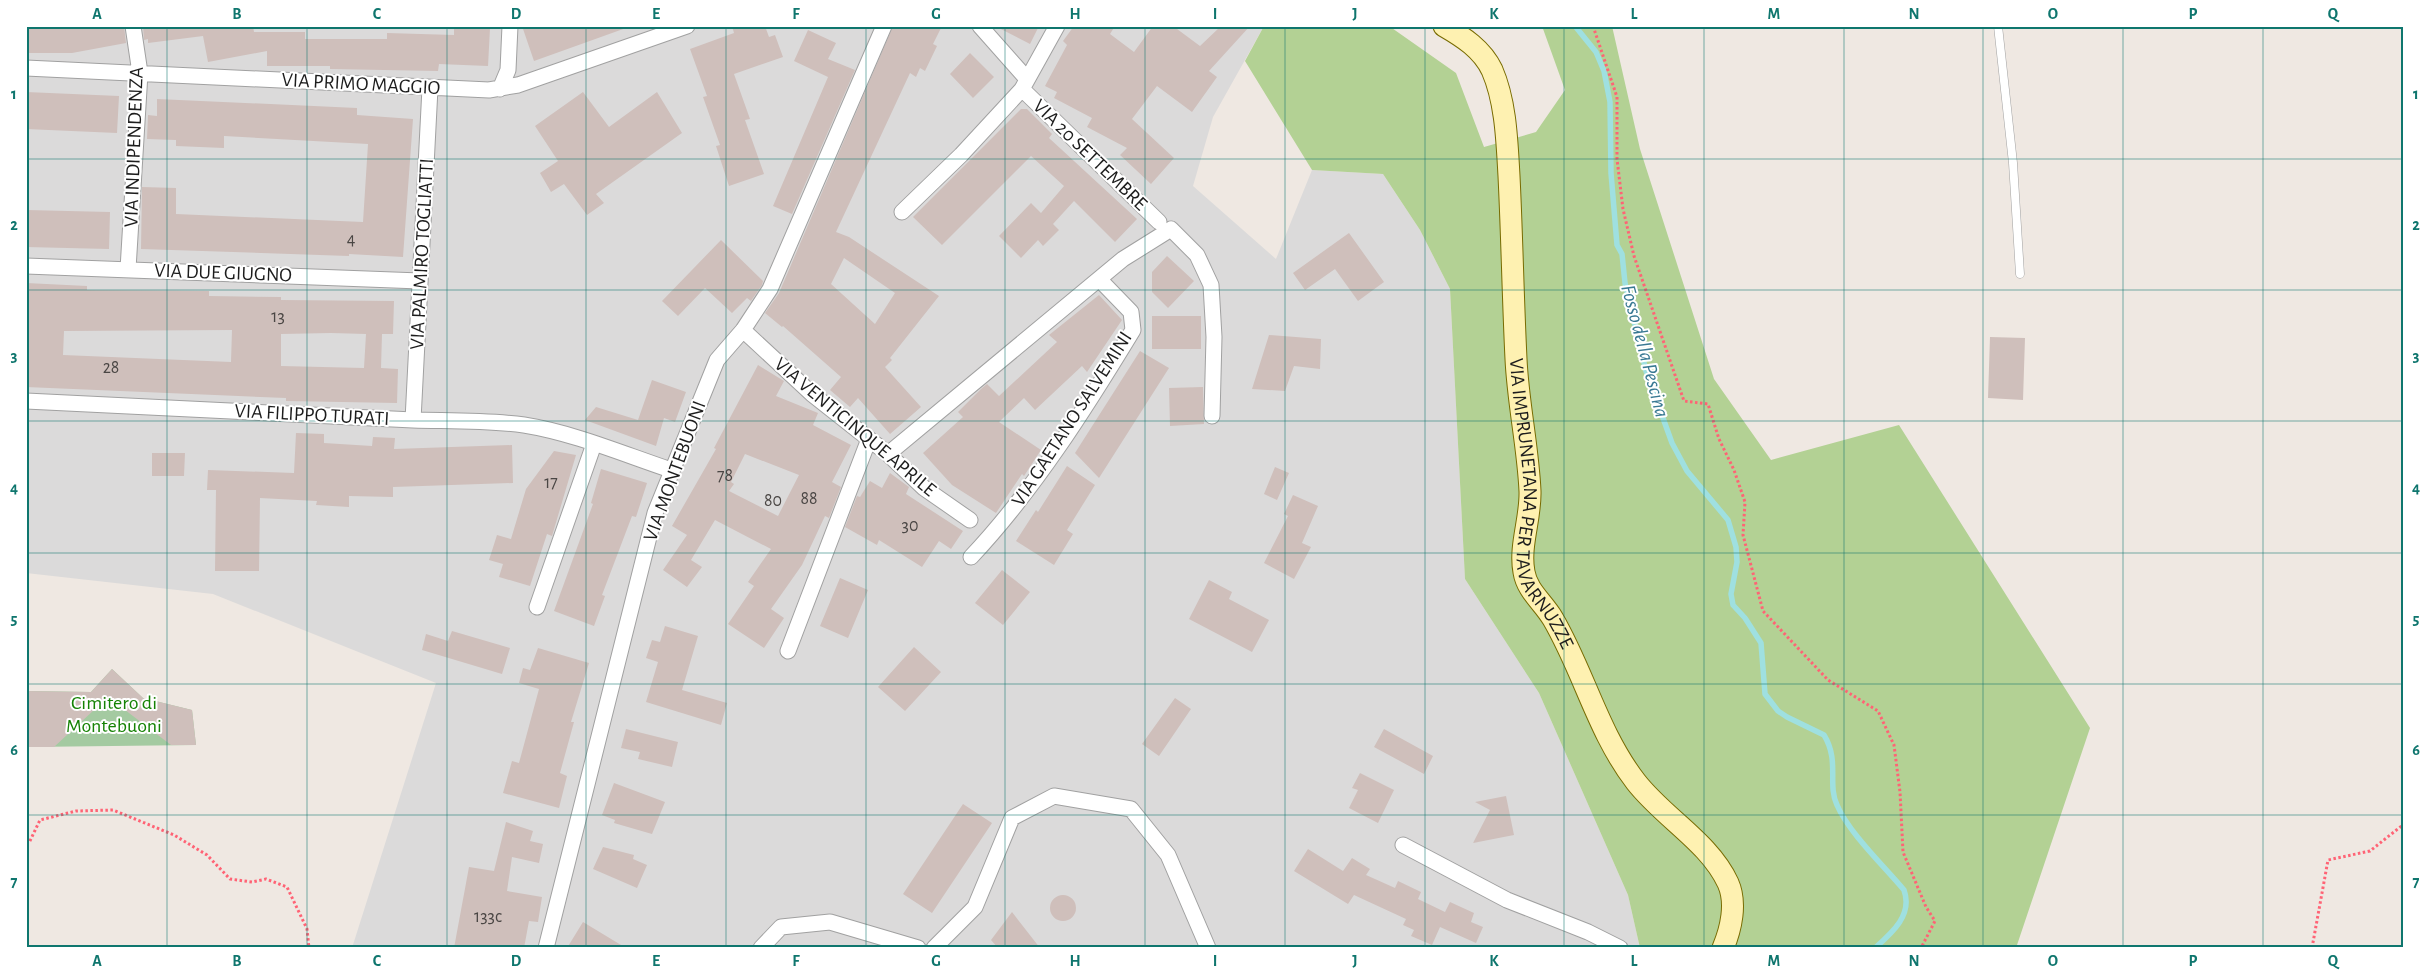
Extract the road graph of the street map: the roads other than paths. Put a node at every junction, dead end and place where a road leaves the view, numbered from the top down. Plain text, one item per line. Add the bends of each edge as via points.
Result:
1 (133, 26) edge
2 (510, 26) edge
3 (686, 26) edge
4 (884, 26) edge
5 (980, 26) edge
6 (1057, 26) edge
7 (1444, 26) edge
8 (1998, 26) edge
9 (26, 68) edge
10 (140, 73) junction
11 (1025, 84) junction
12 (430, 88) junction
13 (500, 89) junction
14 (902, 212) dead end
15 (1158, 222) dead end
16 (26, 266) edge
17 (128, 268) junction
18 (2020, 274) dead end
19 (1099, 279) junction
20 (420, 281) junction
21 (743, 330) junction
22 (26, 401) edge
23 (1212, 416) dead end
24 (413, 420) junction
25 (869, 439) junction
26 (594, 444) junction
27 (888, 454) junction
28 (671, 470) junction
29 (970, 520) dead end
30 (971, 558) dead end
31 (537, 607) dead end
32 (788, 651) dead end
33 (1403, 846) dead end
34 (546, 948) edge
35 (761, 948) edge
36 (918, 948) edge
37 (934, 948) edge
38 (1208, 948) edge
39 (1620, 948) edge
40 (1723, 948) edge

1 - 10 street, VIA INDIPENDENZA
2 - 13 street via 508,70
3 - 13 street, VIA PRIMO MAGGIO
4 - 21 street, VIA MONTEBUONI via 770,289
5 - 11 street
6 - 11 street, VIA 20 SETTEMBRE
7 - 40 main road, VIA IMPRUNETANA PER TAVARNUZZE via 1481,53 1492,70 1500,97 1507,145 1516,362 1530,491 1522,563 1524,575 1528,587 1553,620 1598,720 1635,782 1717,863 1730,886 1730,932
8 - 18 lane via 2013,163
9 - 10 street, VIA PRIMO MAGGIO
10 - 12 street, VIA PRIMO MAGGIO
10 - 17 street, VIA INDIPENDENZA
11 - 14 street, VIA 20 SETTEMBRE via 961,155
11 - 15 street, VIA 20 SETTEMBRE
12 - 13 street, VIA PRIMO MAGGIO
12 - 20 street, VIA PALMIRO TOGLIATTI
16 - 17 street, VIA DUE GIUGNO
17 - 20 street, VIA DUE GIUGNO
19 - 23 street via 1123,259 1171,229 1197,255 1211,285 1214,337
19 - 27 street
19 - 30 street, VIA GAETANO SALVEMINI via 1131,312 1133,330 1068,432 1002,525
20 - 24 street, VIA PALMIRO TOGLIATTI
21 - 25 street, VIA VENTICINQUE APRILE via 812,394
21 - 28 street, VIA MONTEBUONI via 717,360
22 - 24 street, VIA FILIPPO TURATI
24 - 26 street, VIA FILIPPO TURATI via 524,425
25 - 27 street, VIA VENTICINQUE APRILE
25 - 32 street
26 - 28 street, VIA FILIPPO TURATI
26 - 31 street
27 - 29 street, VIA VENTICINQUE APRILE via 924,488
28 - 34 street, VIA MONTEBUONI via 655,513
33 - 39 street via 1507,900
35 - 36 street via 781,927 830,922
37 - 38 street via 975,907 1012,818 1054,796 1131,809 1168,855

